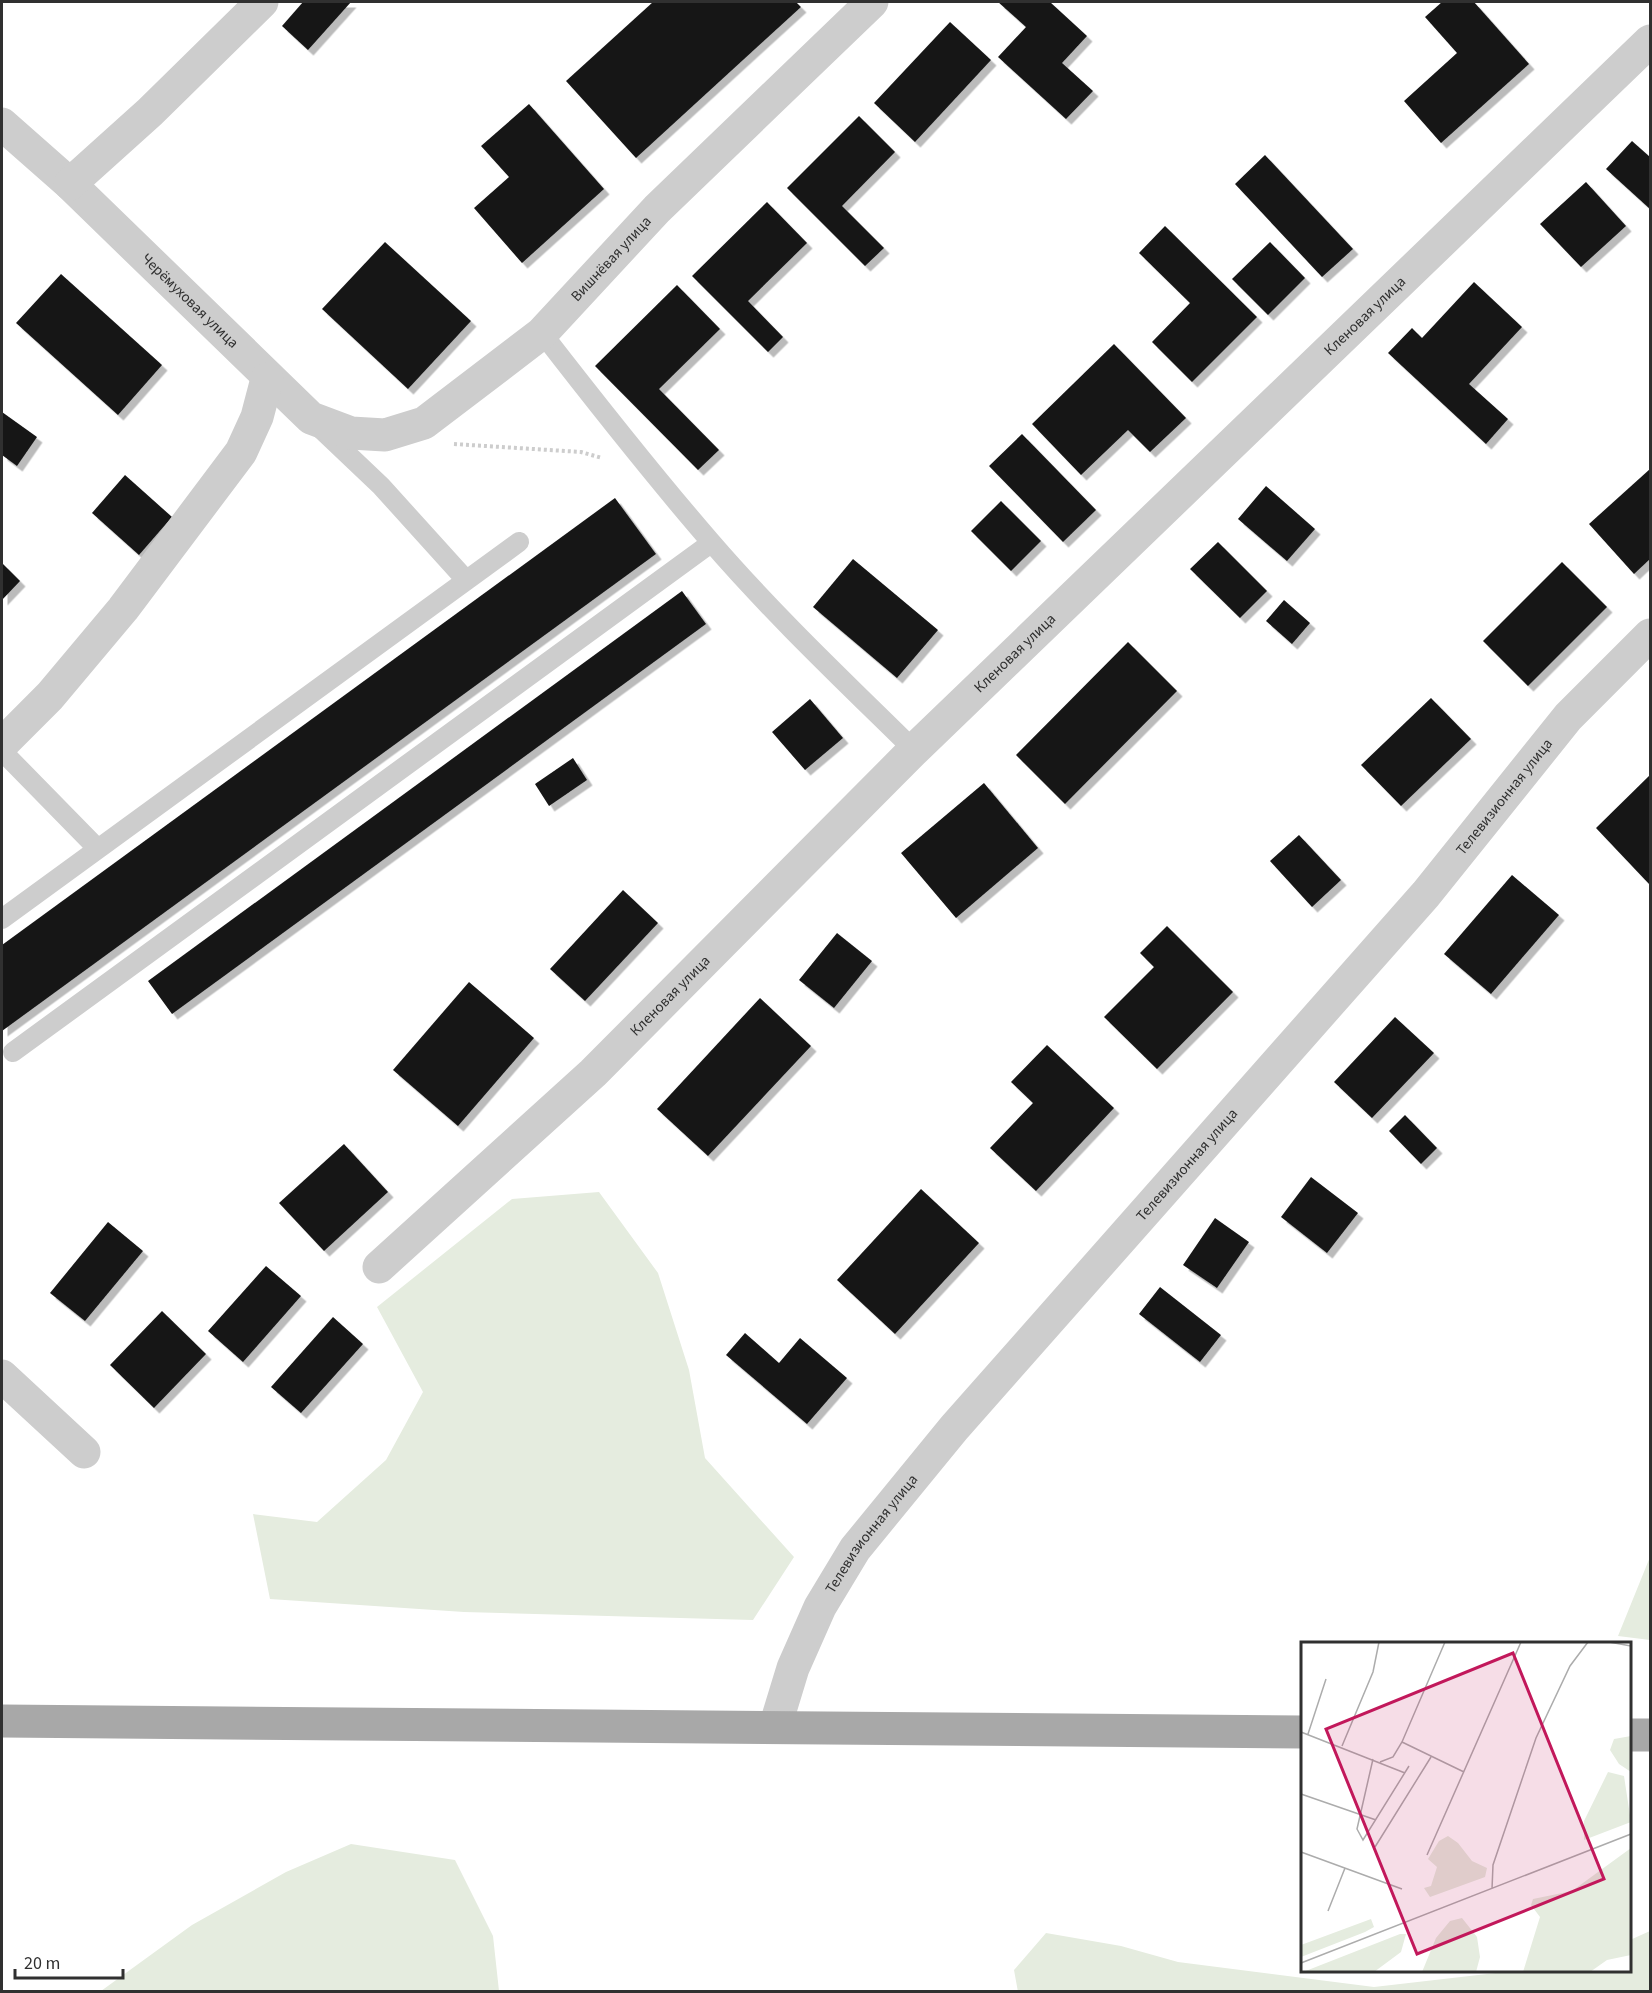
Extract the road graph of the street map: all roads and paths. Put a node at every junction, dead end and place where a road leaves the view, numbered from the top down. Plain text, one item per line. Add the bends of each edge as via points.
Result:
1 (262, 2) edge
2 (872, 2) edge
3 (1650, 41) edge
4 (2, 124) edge
5 (70, 184) junction
6 (542, 333) junction
7 (267, 379) junction
8 (311, 418) junction
9 (446, 444) dead end
10 (603, 458) dead end
11 (519, 542) dead end
12 (711, 543) junction
13 (466, 580) junction
14 (1650, 635) edge
15 (2, 744) edge
16 (914, 750) junction
17 (2, 751) edge
18 (98, 849) junction
19 (2, 919) edge
20 (13, 1052) dead end
21 (379, 1267) dead end
22 (2, 1376) edge
23 (84, 1452) dead end
24 (2, 1721) edge
25 (775, 1727) junction
26 (1301, 1732) edge
27 (1631, 1735) edge
28 (1650, 1735) edge

1 - 5 street
2 - 6 street, Вишнёвая улица via 657,209
3 - 16 street, Кленовая улица
4 - 5 street, Черёмуховая улица
5 - 7 street, Черёмуховая улица
6 - 8 street, Вишнёвая улица via 424,423 385,435 351,433
6 - 12 lane
7 - 8 street, Черёмуховая улица
7 - 15 street via 241,452 123,609 50,696
8 - 13 lane via 381,486
9 - 10 path via 581,452
11 - 13 lane
12 - 16 lane
12 - 20 lane
13 - 18 lane
14 - 25 street, Телевизионная улица via 1568,717 1426,894 954,1428 855,1549 820,1606 793,1668
16 - 21 street, Кленовая улица via 593,1073
17 - 18 lane
18 - 19 lane
22 - 23 street
24 - 25 main road
25 - 26 main road
27 - 28 main road

